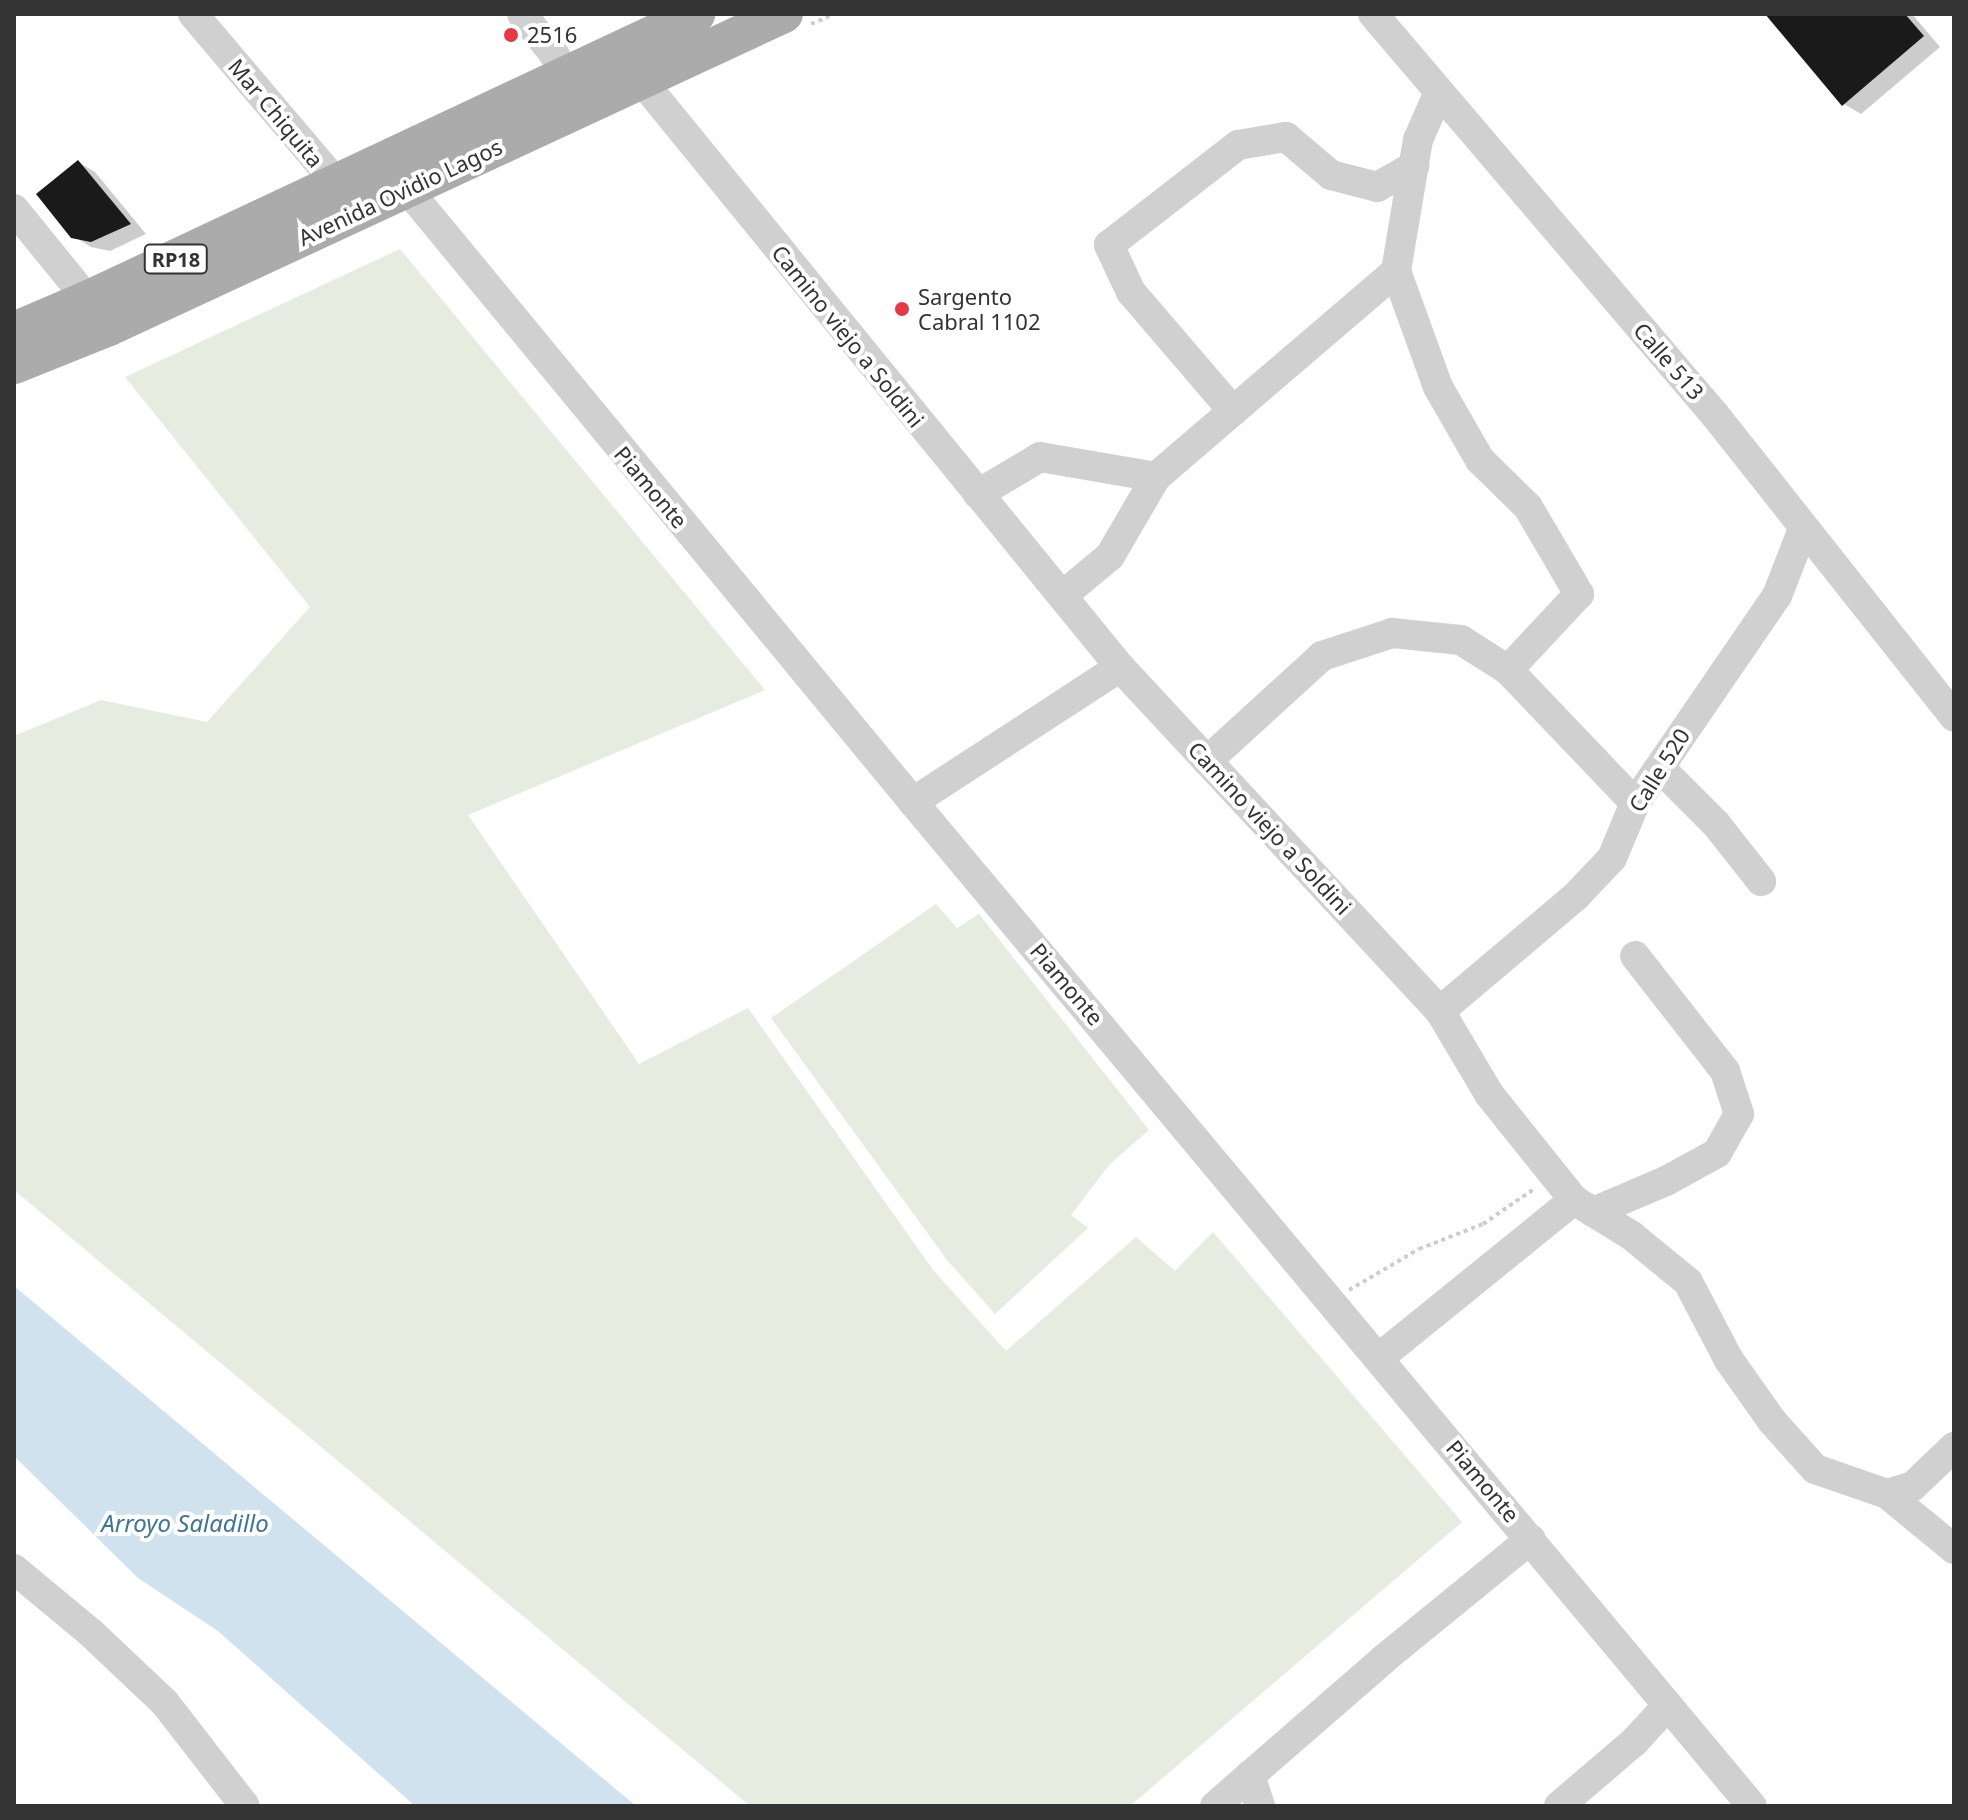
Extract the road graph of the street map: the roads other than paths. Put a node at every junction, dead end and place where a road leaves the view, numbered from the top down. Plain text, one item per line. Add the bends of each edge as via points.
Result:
1 (193, 14) edge
2 (522, 14) edge
3 (696, 14) edge
4 (784, 14) edge
5 (1373, 14) edge
6 (618, 51) junction
7 (566, 75) junction
8 (641, 81) junction
9 (1439, 92) junction
10 (586, 107) junction
11 (1414, 166) junction
12 (394, 174) junction
13 (348, 197) junction
14 (14, 209) edge
15 (1396, 271) junction
16 (99, 313) junction
17 (14, 331) edge
18 (14, 365) edge
19 (1233, 411) junction
20 (1156, 477) junction
21 (978, 494) junction
22 (1803, 529) junction
23 (1062, 596) junction
24 (1120, 667) junction
25 (1508, 670) junction
26 (1954, 717) edge
27 (1207, 761) junction
28 (1661, 769) junction
29 (913, 802) junction
30 (1635, 803) junction
31 (1761, 881) dead end
32 (1635, 956) dead end
33 (1440, 1011) junction
34 (1584, 1206) junction
35 (1380, 1357) junction
36 (1954, 1447) edge
37 (1887, 1494) junction
38 (1531, 1539) junction
39 (1954, 1549) edge
40 (14, 1569) edge
41 (1668, 1705) junction
42 (1250, 1775) junction
43 (245, 1806) edge
44 (1215, 1806) edge
45 (1260, 1806) edge
46 (1559, 1806) edge
47 (1752, 1806) edge

1 - 13 street, Mar Chiquita
2 - 7 street
3 - 6 main road, Avenida Ovidio Lagos / RP18
4 - 8 main road, Avenida Ovidio Lagos / RP18
5 - 9 street, Calle 513
6 - 7 main road, Avenida Ovidio Lagos / RP18
6 - 8 street, Camino viejo a Soldini
7 - 10 street
7 - 12 main road, Avenida Ovidio Lagos / RP18
8 - 10 main road, Avenida Ovidio Lagos / RP18
8 - 21 street, Camino viejo a Soldini
9 - 11 street via 1418,140
9 - 22 street, Calle 513 via 1715,415
10 - 12 main road, Avenida Ovidio Lagos / RP18
11 - 15 street
11 - 19 street via 1377,187 1331,175 1286,137 1238,145 1109,245 1131,292
12 - 13 main road, Avenida Ovidio Lagos / RP18
12 - 29 street, Piamonte
13 - 16 main road, Avenida Ovidio Lagos / RP18
14 - 16 street
15 - 19 street
15 - 25 street via 1438,387 1480,460 1528,507 1579,594
16 - 17 main road, Avenida Ovidio Lagos / RP18
16 - 18 main road, Avenida Ovidio Lagos / RP18
19 - 20 street
20 - 21 street via 1040,457
20 - 23 street via 1110,556
21 - 23 street, Camino viejo a Soldini
22 - 26 street, Calle 513
22 - 28 street, Calle 520 via 1777,596
23 - 24 street, Camino viejo a Soldini
24 - 27 street, Camino viejo a Soldini
24 - 29 street
25 - 27 street via 1461,640 1392,633 1322,656
25 - 30 street
27 - 33 street, Camino viejo a Soldini
28 - 30 street, Calle 520
28 - 31 street via 1716,824
29 - 35 street, Piamonte
30 - 33 street, Calle 520 via 1612,858 1576,896
32 - 34 street via 1725,1071 1739,1114 1717,1153 1666,1181
33 - 34 street, Camino viejo a Soldini via 1489,1094 1552,1176
34 - 35 street
34 - 37 street, Camino viejo a Soldini via 1632,1236 1688,1282 1729,1360 1772,1421 1815,1469
35 - 38 street, Piamonte
36 - 37 street via 1913,1486
37 - 39 street, Camino viejo a Soldini
38 - 41 street, Piamonte
38 - 42 street
40 - 43 street via 165,1703
41 - 46 street via 1634,1742
41 - 47 street, Piamonte
42 - 44 street
42 - 45 street

